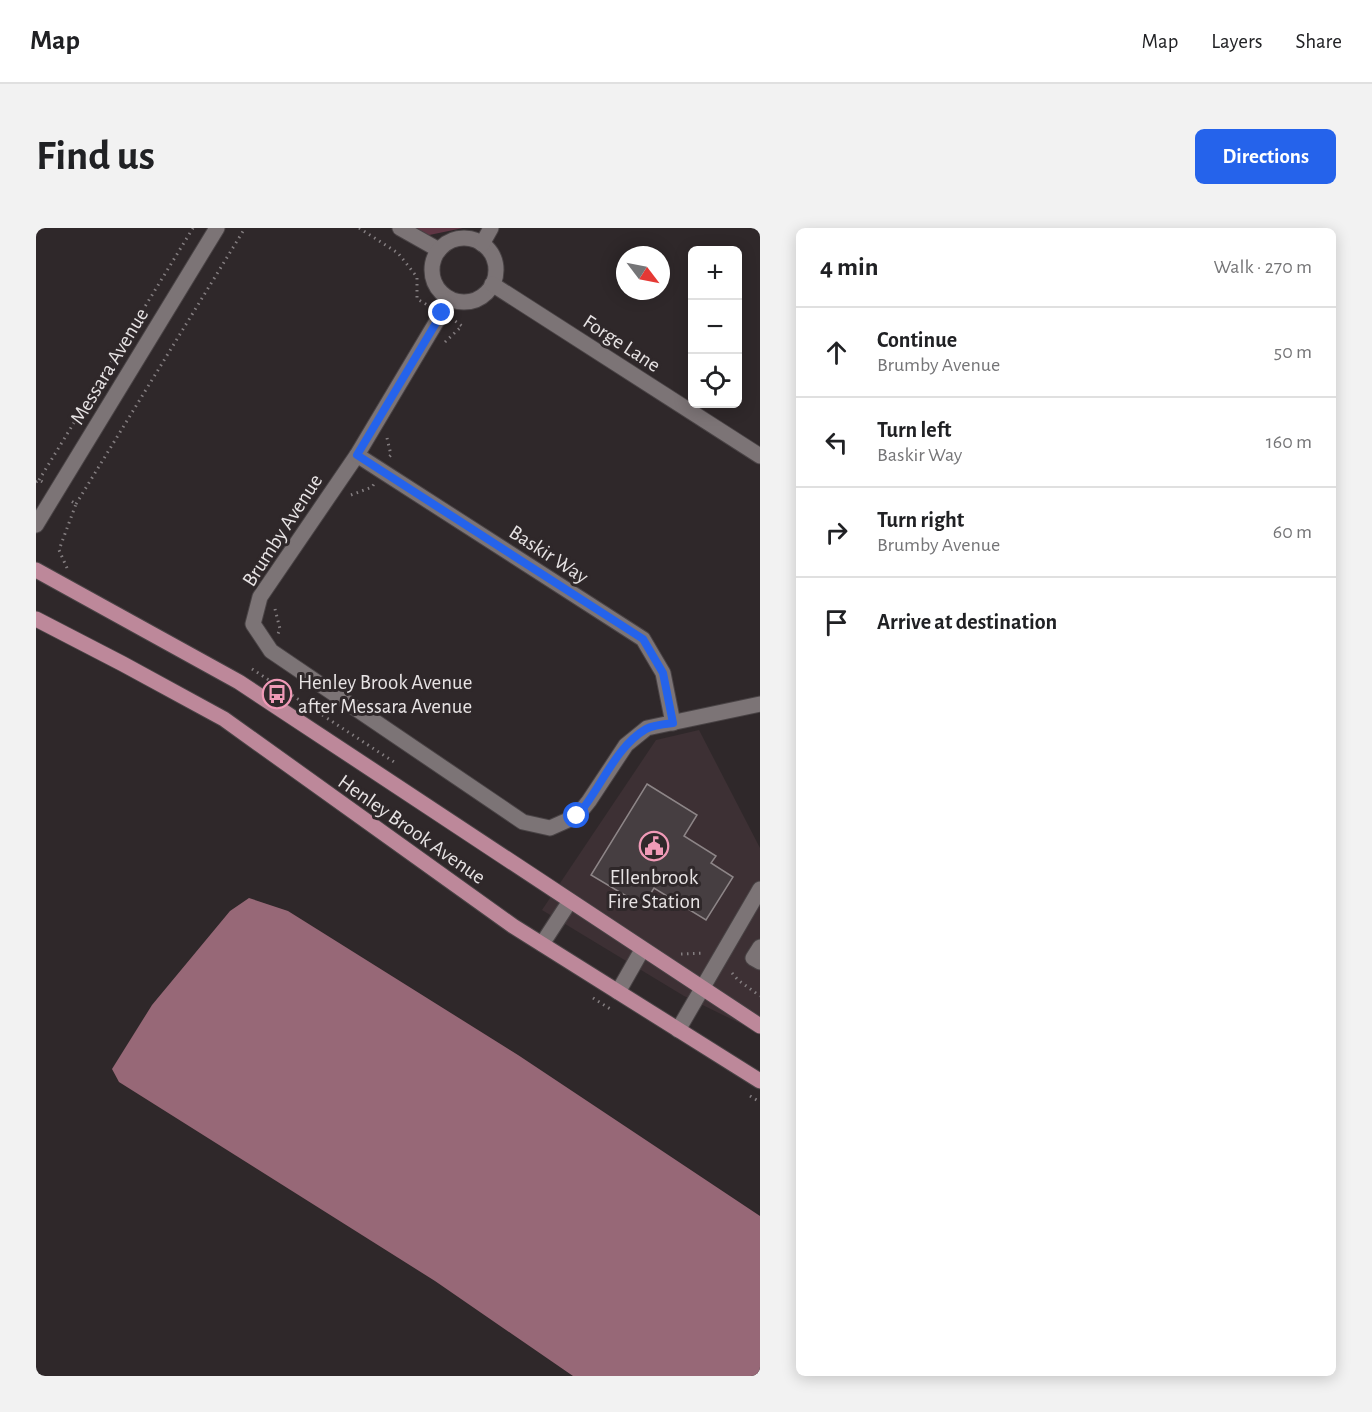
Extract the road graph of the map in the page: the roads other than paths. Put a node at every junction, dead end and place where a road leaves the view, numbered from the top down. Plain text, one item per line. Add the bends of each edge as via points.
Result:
1 (217, 228) edge
2 (399, 228) edge
3 (491, 228) edge
4 (482, 244) junction
5 (439, 250) junction
6 (492, 284) junction
7 (450, 299) junction
8 (357, 455) junction
9 (760, 456) edge
10 (36, 525) edge
11 (36, 570) edge
12 (36, 619) edge
13 (760, 704) edge
14 (673, 723) junction
15 (760, 889) edge
16 (570, 901) junction
17 (542, 944) junction
18 (760, 947) edge
19 (642, 950) junction
20 (760, 962) edge
21 (701, 989) junction
22 (618, 992) junction
23 (760, 1026) edge
24 (678, 1030) junction
25 (760, 1081) edge

1 - 10 street, Messara Avenue
2 - 5 street
3 - 4 street
4 - 5 street via 464,238
4 - 6 street via 493,258
5 - 7 street via 434,258 433,277 436,286
6 - 7 street via 479,298 460,302
6 - 9 street, Forge Lane
7 - 8 street, Brumby Avenue
8 - 14 street, Baskir Way via 643,639 663,673
8 - 14 street, Brumby Avenue via 260,597 253,624 271,651 523,822 550,828 577,816 626,745 647,728
11 - 16 main road, Henley Brook Avenue via 239,682
12 - 17 main road, Henley Brook Avenue via 224,719 418,860
13 - 14 street, Brumby Avenue
15 - 21 street
16 - 17 street
16 - 19 main road, Henley Brook Avenue
17 - 22 main road, Henley Brook Avenue
18 - 20 street via 753,957
19 - 21 main road, Henley Brook Avenue
19 - 22 street
21 - 23 main road, Henley Brook Avenue
21 - 24 street
22 - 24 main road, Henley Brook Avenue
24 - 25 main road, Henley Brook Avenue

